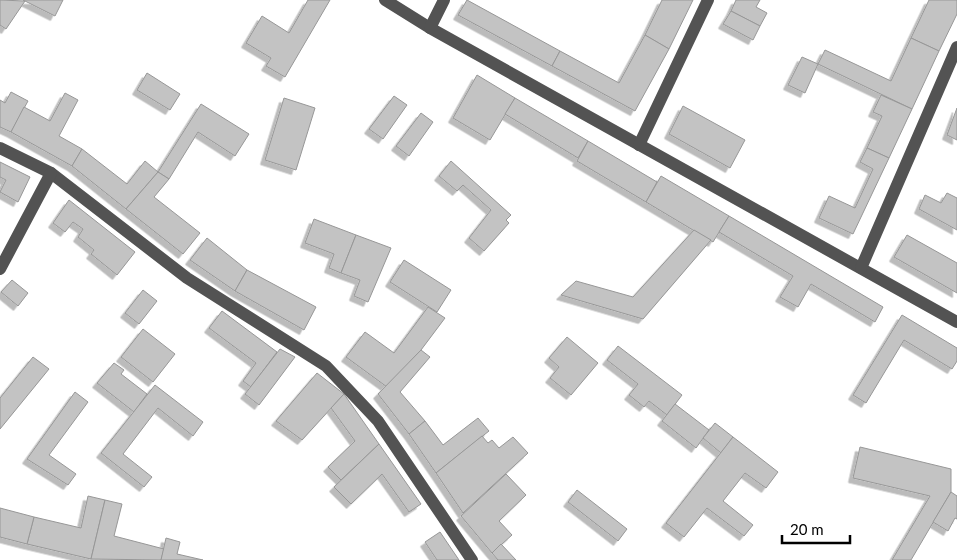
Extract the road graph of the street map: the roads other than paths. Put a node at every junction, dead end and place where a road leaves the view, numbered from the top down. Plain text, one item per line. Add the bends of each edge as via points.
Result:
1 (385, 0) edge
2 (444, 0) edge
3 (708, 0) edge
4 (430, 28) junction
5 (957, 47) edge
6 (639, 145) junction
7 (0, 148) edge
8 (51, 173) junction
9 (860, 268) junction
10 (0, 269) edge
11 (957, 322) edge
12 (472, 560) edge

1 - 4 street
2 - 4 street
3 - 6 street
4 - 6 street
5 - 9 street
6 - 9 street
7 - 8 street
8 - 10 street
8 - 12 street via 188,278 326,366 378,421
9 - 11 street

